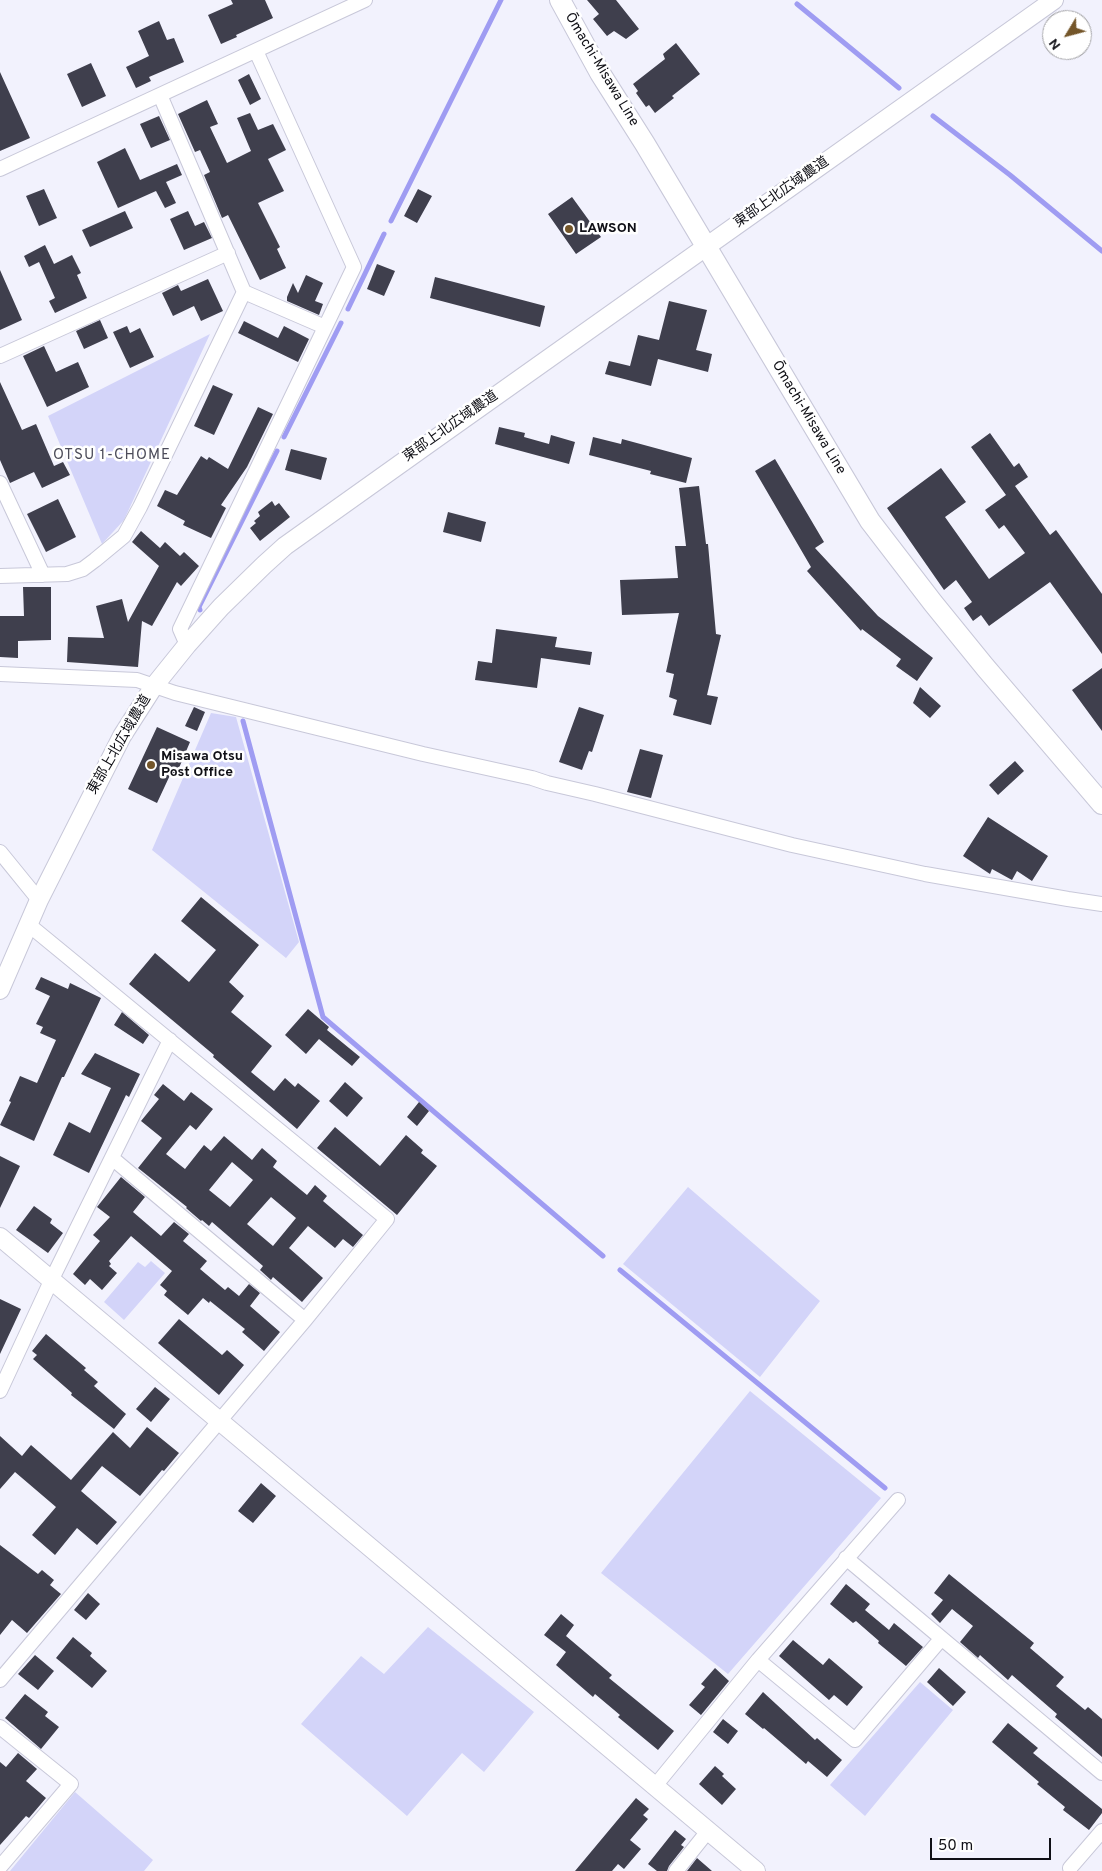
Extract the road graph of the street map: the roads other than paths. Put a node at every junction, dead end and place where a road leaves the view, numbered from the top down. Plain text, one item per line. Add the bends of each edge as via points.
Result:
1 (365, 0) edge
2 (560, 0) edge
3 (1054, 0) edge
4 (256, 51) junction
5 (160, 95) junction
6 (0, 168) edge
7 (706, 246) junction
8 (228, 254) junction
9 (244, 292) junction
10 (325, 327) junction
11 (0, 356) edge
12 (0, 482) edge
13 (0, 576) edge
14 (43, 576) junction
15 (187, 645) junction
16 (0, 674) edge
17 (154, 686) junction
18 (1102, 804) edge
19 (0, 852) edge
20 (39, 900) junction
21 (1102, 904) edge
22 (29, 924) junction
23 (0, 990) edge
24 (170, 1040) junction
25 (112, 1158) junction
26 (0, 1237) edge
27 (51, 1281) junction
28 (304, 1320) junction
29 (0, 1391) edge
30 (219, 1421) junction
31 (898, 1500) dead end
32 (846, 1558) junction
33 (941, 1639) junction
34 (758, 1660) junction
35 (0, 1680) edge
36 (0, 1727) edge
37 (1102, 1773) edge
38 (655, 1786) junction
39 (708, 1831) junction
40 (1102, 1831) edge
41 (0, 1867) edge
42 (1070, 1868) dead end
43 (676, 1871) edge
44 (756, 1871) edge

1 - 4 street
2 - 7 main road, Ōmachi-Misawa Line via 600,73
3 - 7 street, 東部上北広域農道
4 - 5 street
4 - 10 street via 354,267
5 - 6 street
5 - 8 street
7 - 15 street, 東部上北広域農道 via 286,546 221,607
7 - 18 main road, Ōmachi-Misawa Line via 870,521 985,667
8 - 9 street
8 - 11 street
9 - 10 street
9 - 14 street via 124,536 83,569
10 - 15 street via 180,629
12 - 14 street
13 - 14 street
15 - 17 street, 東部上北広域農道
16 - 17 street via 138,680
17 - 20 street, 東部上北広域農道 via 122,736
17 - 21 street via 801,847 925,874
19 - 20 street
20 - 22 street, 東部上北広域農道
22 - 23 street, 東部上北広域農道
22 - 24 street
24 - 25 street
24 - 28 street via 388,1219
25 - 27 street
25 - 28 street
26 - 27 street
27 - 29 street
27 - 30 street
28 - 30 street
30 - 35 street
30 - 38 street
31 - 32 street
32 - 33 street
32 - 34 street
33 - 34 street via 855,1740
33 - 37 street
34 - 38 street
36 - 41 street via 71,1784
38 - 39 street
39 - 43 street
39 - 44 street
40 - 42 street

